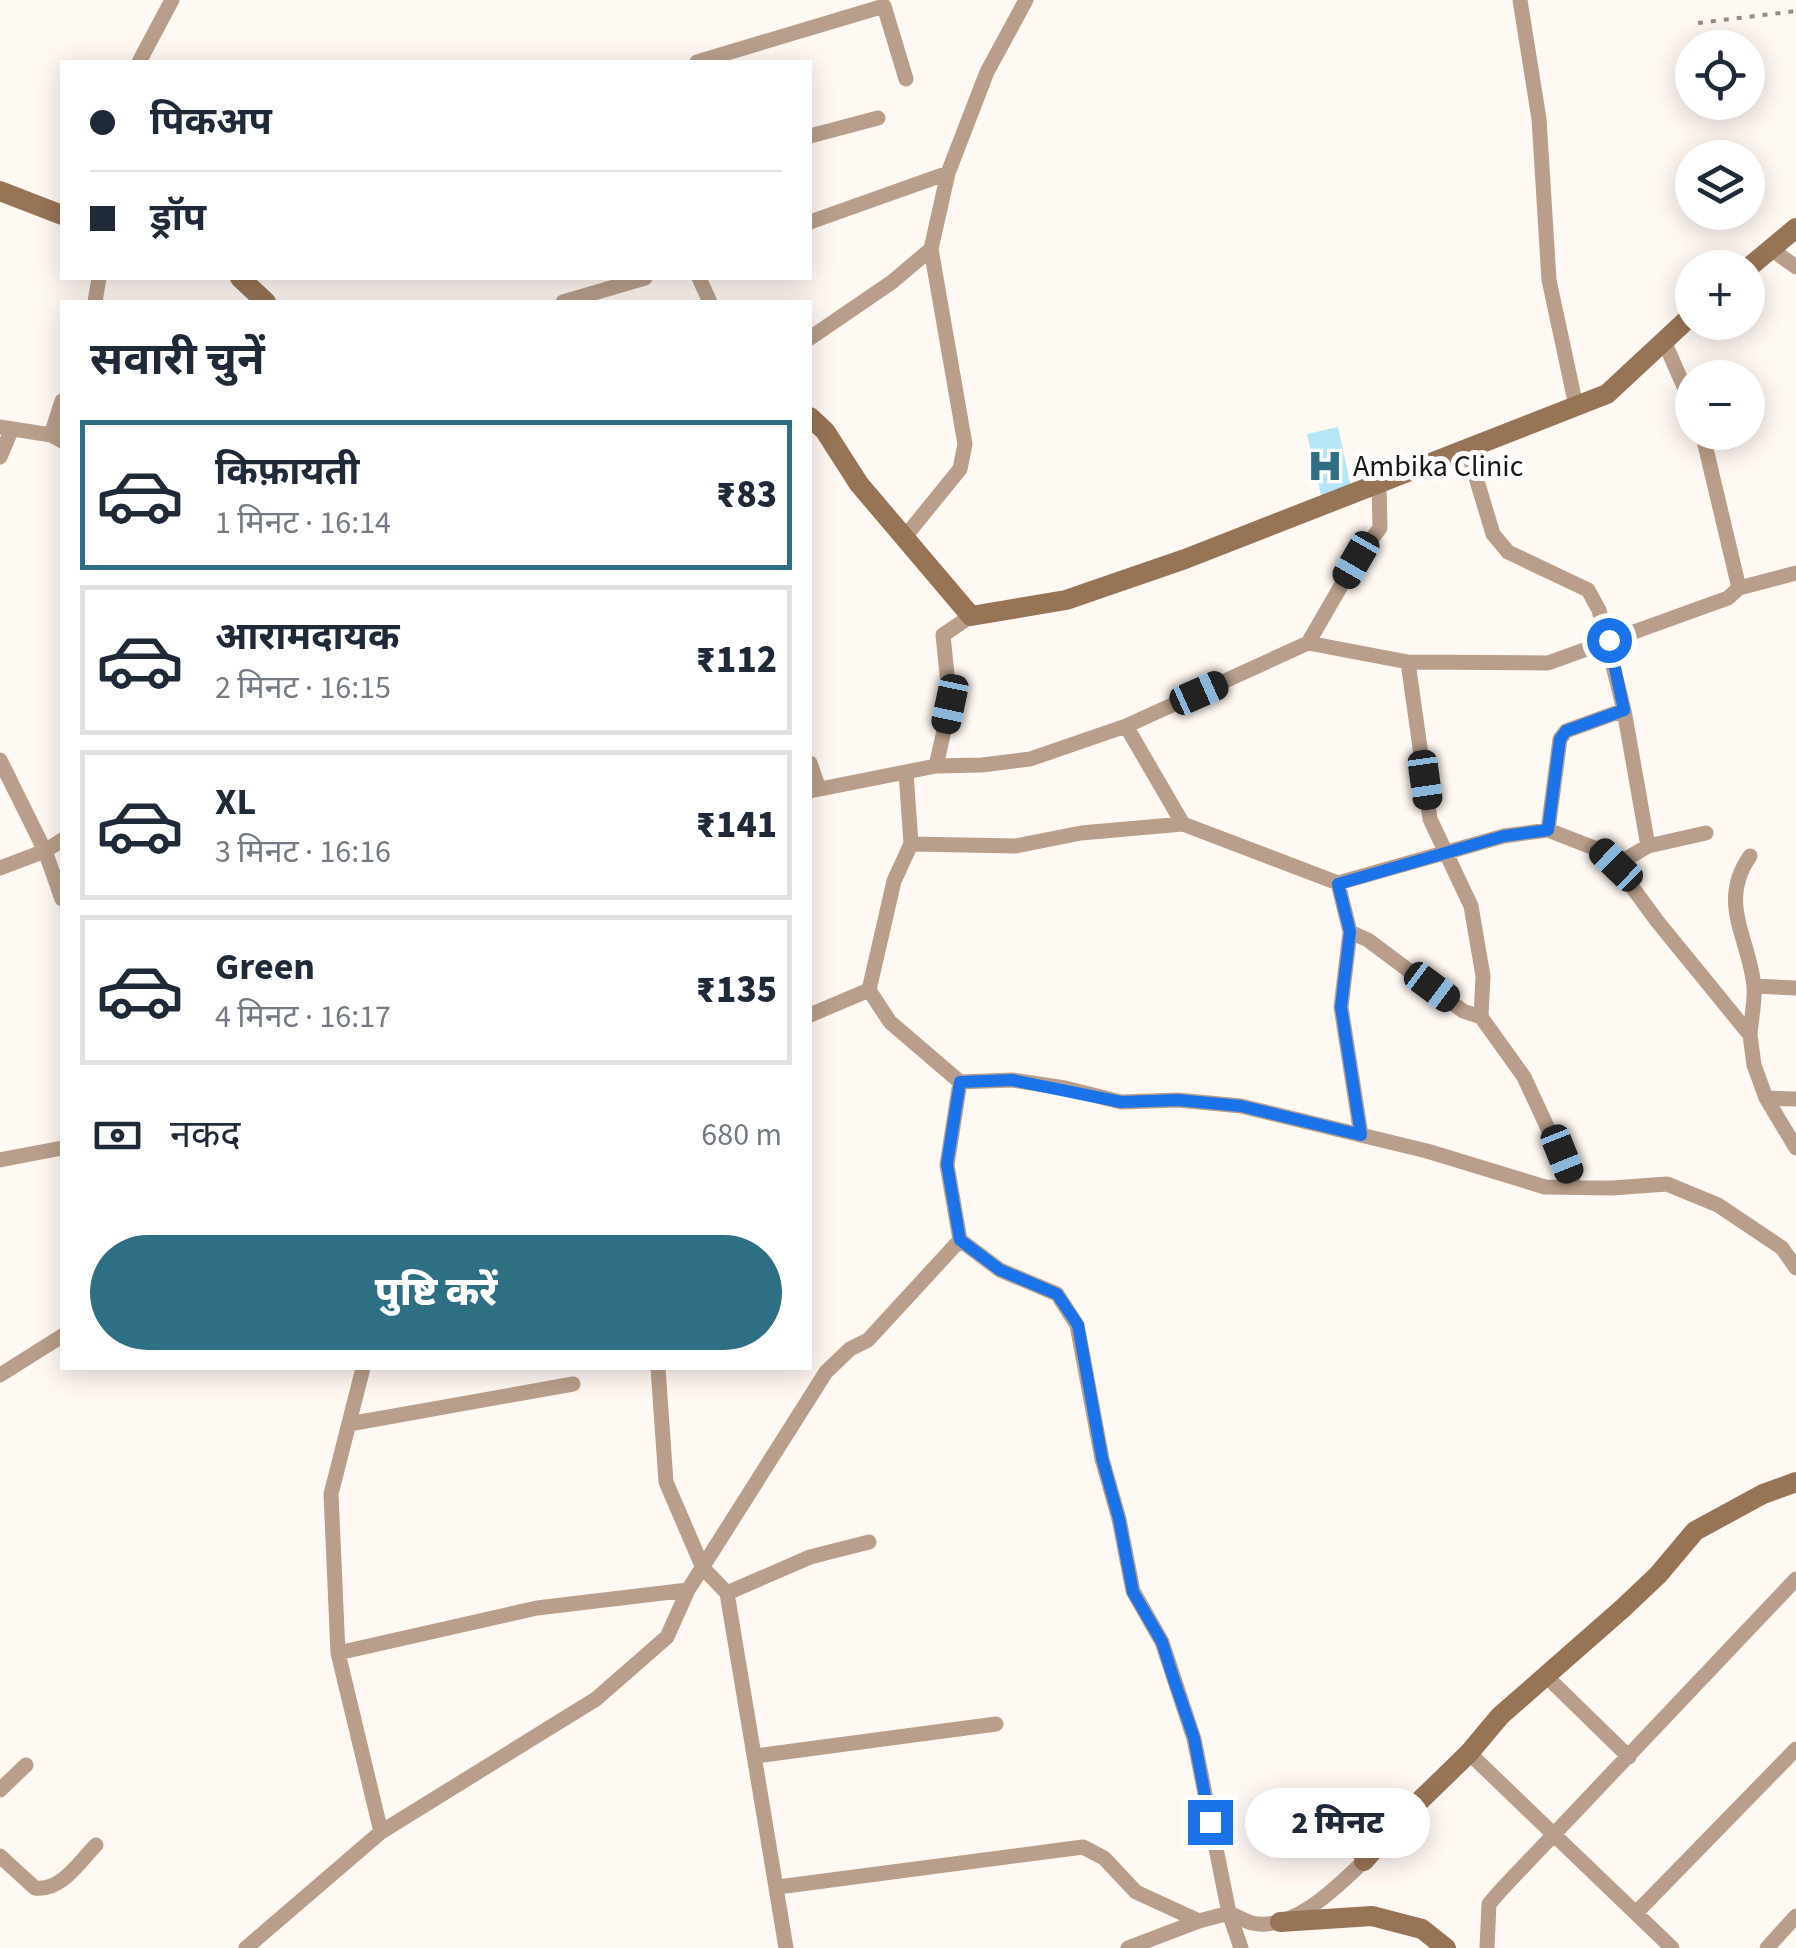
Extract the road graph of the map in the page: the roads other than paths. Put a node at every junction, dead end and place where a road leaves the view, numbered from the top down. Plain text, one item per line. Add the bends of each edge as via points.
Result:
1 (172, 0) edge
2 (1026, 0) edge
3 (1520, 0) edge
4 (140, 60) edge
5 (705, 60) edge
6 (906, 79) dead end
7 (878, 118) dead end
8 (812, 135) edge
9 (948, 173) junction
10 (0, 191) edge
11 (60, 213) edge
12 (812, 221) edge
13 (1796, 228) edge
14 (931, 249) junction
15 (1771, 249) junction
16 (1765, 254) edge
17 (1796, 267) edge
18 (242, 280) edge
19 (638, 280) edge
20 (264, 300) edge
21 (570, 300) edge
22 (1675, 330) edge
23 (812, 337) edge
24 (1664, 341) junction
25 (1675, 366) edge
26 (1576, 406) junction
27 (812, 419) edge
28 (6, 429) edge
29 (56, 438) edge
30 (1467, 448) junction
31 (1706, 450) edge
32 (0, 457) edge
33 (1378, 483) junction
34 (904, 538) junction
35 (1796, 573) edge
36 (1739, 588) junction
37 (971, 616) junction
38 (1609, 640) junction
39 (1308, 643) junction
40 (1408, 662) junction
41 (1624, 710) junction
42 (1126, 726) junction
43 (0, 760) edge
44 (936, 766) junction
45 (906, 772) junction
46 (814, 790) edge
47 (1183, 824) junction
48 (1548, 830) junction
49 (1706, 833) dead end
50 (60, 841) edge
51 (912, 844) junction
52 (1648, 846) junction
53 (45, 851) junction
54 (1446, 853) junction
55 (1750, 856) dead end
56 (1616, 865) junction
57 (0, 868) edge
58 (1338, 884) junction
59 (60, 893) edge
60 (1350, 932) junction
61 (1754, 986) junction
62 (1796, 988) edge
63 (869, 990) junction
64 (812, 1014) edge
65 (1481, 1017) junction
66 (1750, 1035) junction
67 (960, 1082) junction
68 (1766, 1098) junction
69 (1796, 1099) edge
70 (1361, 1135) junction
71 (60, 1148) edge
72 (1796, 1148) edge
73 (0, 1160) edge
74 (1575, 1187) junction
75 (960, 1240) junction
76 (1796, 1268) edge
77 (60, 1337) edge
78 (362, 1370) edge
79 (658, 1370) edge
80 (0, 1375) edge
81 (573, 1384) dead end
82 (349, 1424) junction
83 (1796, 1482) edge
84 (869, 1542) dead end
85 (703, 1568) junction
86 (1796, 1579) edge
87 (688, 1590) junction
88 (727, 1593) junction
89 (338, 1653) junction
90 (1546, 1676) junction
91 (996, 1724) dead end
92 (1796, 1749) edge
93 (1470, 1753) junction
94 (755, 1756) junction
95 (1628, 1757) junction
96 (26, 1764) dead end
97 (0, 1790) edge
98 (381, 1832) junction
99 (1553, 1836) junction
100 (96, 1845) dead end
101 (0, 1856) edge
102 (1364, 1861) joint
103 (778, 1887) junction
104 (1636, 1913) junction
105 (1229, 1914) junction
106 (1796, 1916) edge
107 (1198, 1921) junction
108 (1280, 1922) junction
109 (246, 1948) edge
110 (786, 1948) edge
111 (1128, 1948) edge
112 (1241, 1948) edge
113 (1446, 1948) edge
114 (1488, 1948) edge
115 (1672, 1948) edge
116 (1767, 1948) edge

1 - 4 street
2 - 9 street via 987,72
3 - 26 street via 1539,119 1548,280
5 - 6 street via 884,6
7 - 8 street
9 - 12 street
9 - 14 street
10 - 11 street
13 - 15 street
14 - 23 street
14 - 34 street via 965,444 960,469
15 - 16 street
15 - 17 street
18 - 20 street
19 - 21 street
22 - 24 street
24 - 25 street
24 - 26 street via 1607,394
26 - 30 street
27 - 34 street
28 - 29 street
28 - 32 street
30 - 33 street
30 - 38 street via 1493,534 1508,552 1588,590
31 - 36 street
33 - 37 street via 1066,600
33 - 39 street via 1380,528
34 - 37 street
35 - 36 street
36 - 38 street via 1728,598
37 - 44 street via 944,635 950,704
38 - 40 street via 1548,663
38 - 41 street
39 - 40 street
39 - 42 street
40 - 54 street via 1430,819
41 - 48 street via 1560,739
41 - 52 street
42 - 44 street via 1030,759
42 - 47 street
43 - 53 street
44 - 45 street
45 - 46 street
45 - 51 street
47 - 51 street via 1016,846
47 - 58 street
48 - 54 street
48 - 56 street via 1602,851
49 - 52 street
50 - 53 street
51 - 63 street via 894,882
52 - 56 street
53 - 57 street
53 - 59 street
54 - 58 street
54 - 65 street via 1471,906 1483,976
55 - 61 street via 1735,894
56 - 66 street
58 - 60 street
60 - 65 street
60 - 70 street via 1341,1007
61 - 62 street
61 - 66 street
63 - 64 street
63 - 67 street via 890,1022
65 - 74 street via 1524,1077
66 - 68 street
67 - 70 street via 1012,1080 1121,1102 1241,1106
67 - 75 street via 947,1164
68 - 69 street
68 - 72 street
70 - 74 street via 1545,1186
71 - 73 street
74 - 76 street via 1667,1184 1718,1205 1782,1248
75 - 85 street via 868,1340 826,1372
75 - 105 street via 1000,1270 1057,1294 1078,1325 1133,1592 1162,1642 1194,1738
77 - 80 street
78 - 82 street
79 - 85 street via 666,1482
81 - 82 street
82 - 89 street via 331,1494
83 - 90 street via 1696,1531 1658,1575
84 - 88 street via 810,1557
85 - 87 street
85 - 88 street
86 - 95 street
87 - 89 street via 538,1608
87 - 98 street via 667,1637 596,1699
88 - 94 street
89 - 98 street
90 - 93 street
90 - 95 street
91 - 94 street
92 - 104 street
93 - 99 street
93 - 102 street
94 - 103 street
95 - 99 street
96 - 97 street
98 - 109 street
99 - 104 street
99 - 114 street via 1489,1904
100 - 101 street via 54,1888 43,1890
102 - 108 street via 1325,1899
103 - 107 street via 1082,1846 1104,1858 1136,1892
103 - 110 street
104 - 115 street
105 - 107 street
105 - 108 street via 1254,1924
105 - 112 street
106 - 116 street
107 - 111 street
108 - 113 street via 1372,1916 1422,1929

